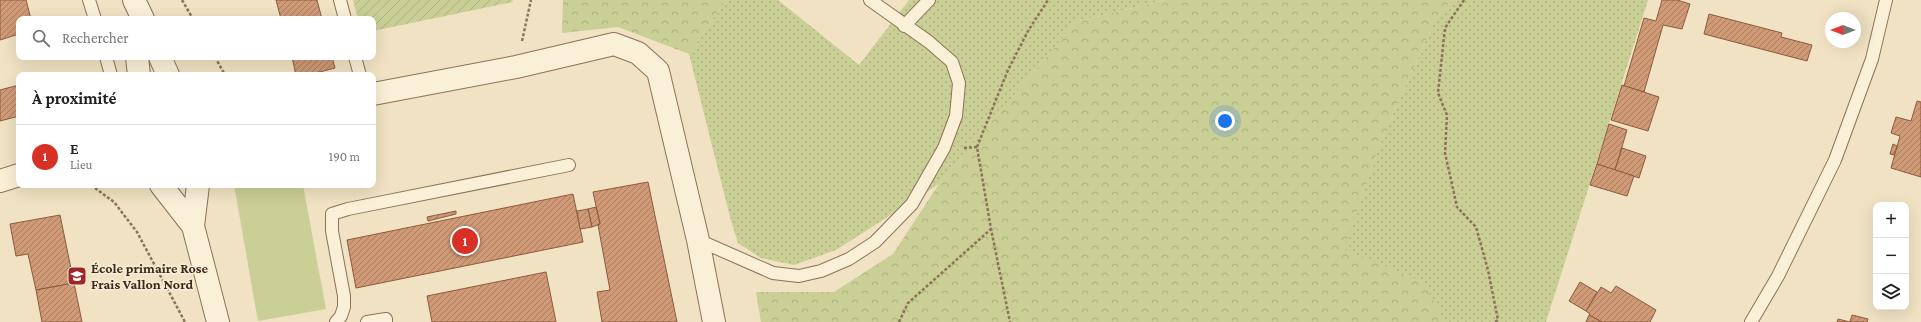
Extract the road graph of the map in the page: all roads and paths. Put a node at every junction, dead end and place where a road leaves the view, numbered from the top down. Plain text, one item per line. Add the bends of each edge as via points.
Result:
1 (89, 0) edge
2 (130, 0) edge
3 (134, 0) edge
4 (182, 0) edge
5 (340, 0) edge
6 (531, 0) edge
7 (870, 0) edge
8 (929, 0) edge
9 (1048, 0) edge
10 (1464, 0) edge
11 (1886, 0) edge
12 (94, 16) edge
13 (132, 16) edge
14 (142, 16) edge
15 (191, 16) edge
16 (344, 16) edge
17 (904, 26) junction
18 (107, 60) edge
19 (137, 60) edge
20 (161, 60) edge
21 (217, 60) edge
22 (356, 60) edge
23 (516, 67) junction
24 (110, 72) edge
25 (139, 72) edge
26 (167, 72) edge
27 (223, 72) edge
28 (359, 72) edge
29 (376, 93) edge
30 (977, 147) junction
31 (944, 148) junction
32 (569, 165) dead end
33 (16, 176) edge
34 (0, 181) edge
35 (95, 188) edge
36 (163, 188) edge
37 (198, 188) edge
38 (193, 226) junction
39 (991, 229) junction
40 (698, 240) junction
41 (1499, 321) edge
42 (185, 322) edge
43 (218, 322) edge
44 (336, 322) edge
45 (367, 322) edge
46 (386, 322) edge
47 (714, 322) edge
48 (899, 322) edge
49 (1010, 322) edge
50 (1495, 322) edge
51 (1751, 322) edge

1 - 12 lane
2 - 13 street
3 - 14 street
4 - 15 path
5 - 16 lane
6 - 23 path
7 - 17 lane
8 - 17 lane
9 - 30 path via 1008,70
10 - 41 path via 1445,28 1438,93 1447,115 1445,153 1457,207 1476,227
11 - 51 lane via 1872,59 1835,160 1778,276
17 - 31 lane via 929,42 952,62 959,83 956,116
18 - 24 lane
19 - 25 street
20 - 26 street
21 - 27 path
22 - 28 lane
23 - 29 street
23 - 40 street via 614,44 638,53 658,71
30 - 31 path
30 - 39 path
31 - 40 lane via 912,204 875,242 849,259 821,271 798,276 773,273
32 - 44 lane via 332,214 332,232 344,296 344,307
33 - 34 street
35 - 42 path via 114,202 136,232
36 - 38 street
37 - 38 street
38 - 43 street
39 - 48 path via 908,303
39 - 49 path
40 - 47 street
41 - 50 path
45 - 46 lane via 386,319

